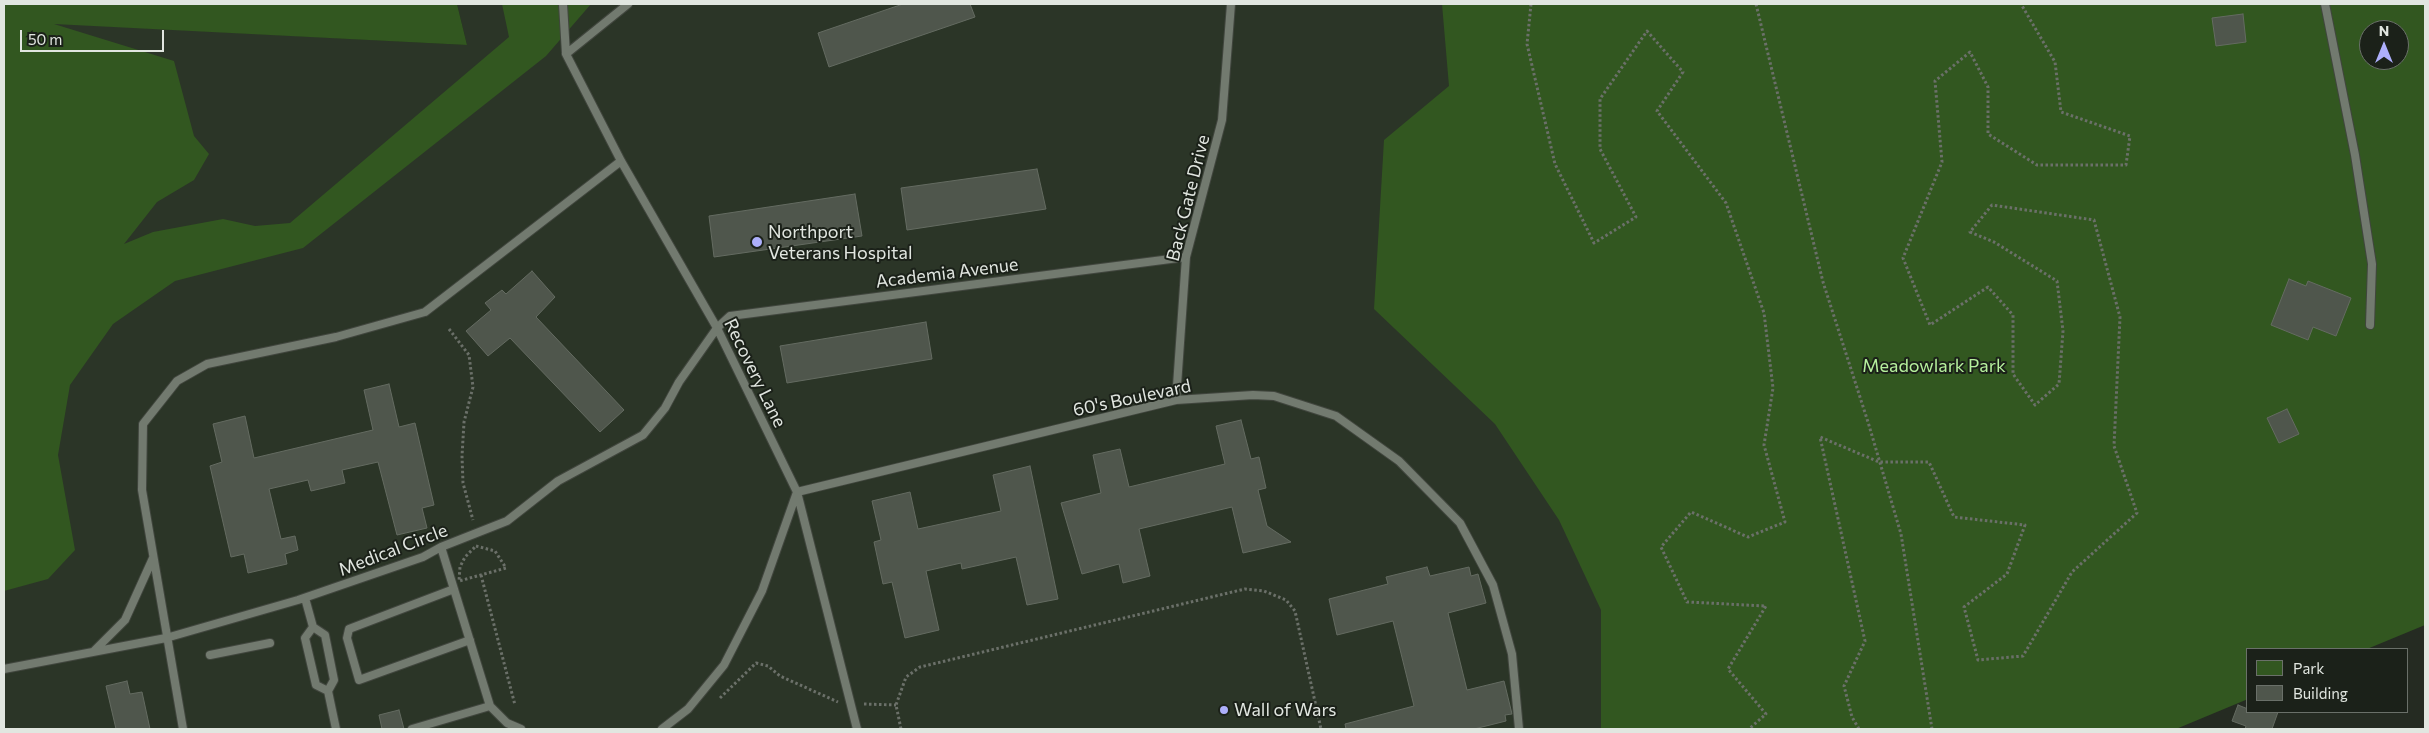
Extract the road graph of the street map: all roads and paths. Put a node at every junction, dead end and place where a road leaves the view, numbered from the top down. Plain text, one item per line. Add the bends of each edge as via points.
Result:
1 (562, 4) edge
2 (628, 4) edge
3 (1231, 4) edge
4 (1530, 4) edge
5 (1756, 4) edge
6 (2021, 4) edge
7 (2325, 4) edge
8 (566, 54) junction
9 (621, 161) junction
10 (1186, 257) junction
11 (2370, 326) dead end
12 (717, 328) junction
13 (449, 329) dead end
14 (1176, 400) junction
15 (1879, 462) junction
16 (798, 492) junction
17 (473, 520) dead end
18 (441, 547) junction
19 (153, 558) junction
20 (481, 575) junction
21 (454, 589) junction
22 (306, 598) junction
23 (313, 627) junction
24 (166, 638) junction
25 (470, 640) junction
26 (270, 643) dead end
27 (94, 651) junction
28 (210, 655) dead end
29 (4, 669) edge
30 (328, 691) junction
31 (720, 698) dead end
32 (851, 703) junction
33 (515, 705) dead end
34 (896, 705) junction
35 (490, 706) junction
36 (183, 729) edge
37 (336, 729) edge
38 (412, 729) edge
39 (521, 729) edge
40 (662, 729) edge
41 (857, 729) edge
42 (902, 729) edge
43 (1321, 729) edge
44 (1519, 729) edge
45 (1749, 729) edge
46 (1859, 729) edge
47 (1932, 729) edge

1 - 8 lane
2 - 8 lane
3 - 10 lane, Back Gate Drive via 1222,120
4 - 45 path via 1527,44 1555,164 1594,243 1636,217 1600,148 1600,99 1647,31 1683,72 1657,111 1726,204 1764,313 1773,388 1764,445 1785,522 1748,537 1691,512 1661,547 1687,602 1766,606 1728,669 1766,714
5 - 15 path via 1823,282
6 - 15 path via 2055,62 2061,112 2130,136 2126,166 2037,166 1988,134 1988,87 1970,52 1935,81 1942,162 1903,258 1930,324 1988,288 2013,315 2013,374 2035,405 2059,384 2062,331 2057,281 1994,242 1970,232 1992,205 2094,220 2120,317 2114,446 2137,513 2072,572 2023,656 1978,660 1964,607 2007,574 2025,525 1954,517 1928,462
7 - 11 lane via 2355,155 2372,264
8 - 9 lane, Recovery Lane
9 - 12 lane, Recovery Lane
9 - 19 lane via 425,312 336,337 207,364 177,381 143,424 142,490
10 - 12 lane, Academia Avenue via 730,316
10 - 14 lane, Back Gate Drive
12 - 16 lane, Recovery Lane
12 - 18 lane, Medical Circle via 665,408 643,435 558,481 507,521
13 - 17 path via 469,355 473,387 464,422 462,456 463,483
14 - 16 lane, 60's Boulevard
14 - 44 lane, 60's Boulevard via 1274,396 1336,416 1399,460 1460,523 1494,586 1512,654
15 - 46 path via 1820,437 1866,641 1844,686 1852,717
15 - 47 path via 1901,534
16 - 32 lane, Recovery Lane
16 - 40 lane via 762,591 724,665 688,709
18 - 21 lane
18 - 22 lane, Medical Circle via 423,557
19 - 24 lane
19 - 27 lane via 125,620
20 - 20 path via 459,581 460,567 476,546 495,551 506,568
20 - 33 path
21 - 25 lane
21 - 25 lane via 349,629 347,638 359,680
22 - 23 lane
22 - 24 lane, Medical Circle
23 - 30 lane via 325,635 334,680
23 - 30 lane via 306,638 316,685
24 - 27 lane, Medical Circle
24 - 36 lane
25 - 35 lane
26 - 28 lane
27 - 29 lane, Medical Circle
30 - 37 lane
31 - 32 path via 756,663 768,666 780,676 836,702
32 - 34 path
32 - 41 lane, Recovery Lane
34 - 42 path
34 - 43 path via 906,677 920,667 1245,589 1264,590 1286,600 1295,611
35 - 38 lane
35 - 39 lane via 507,723

